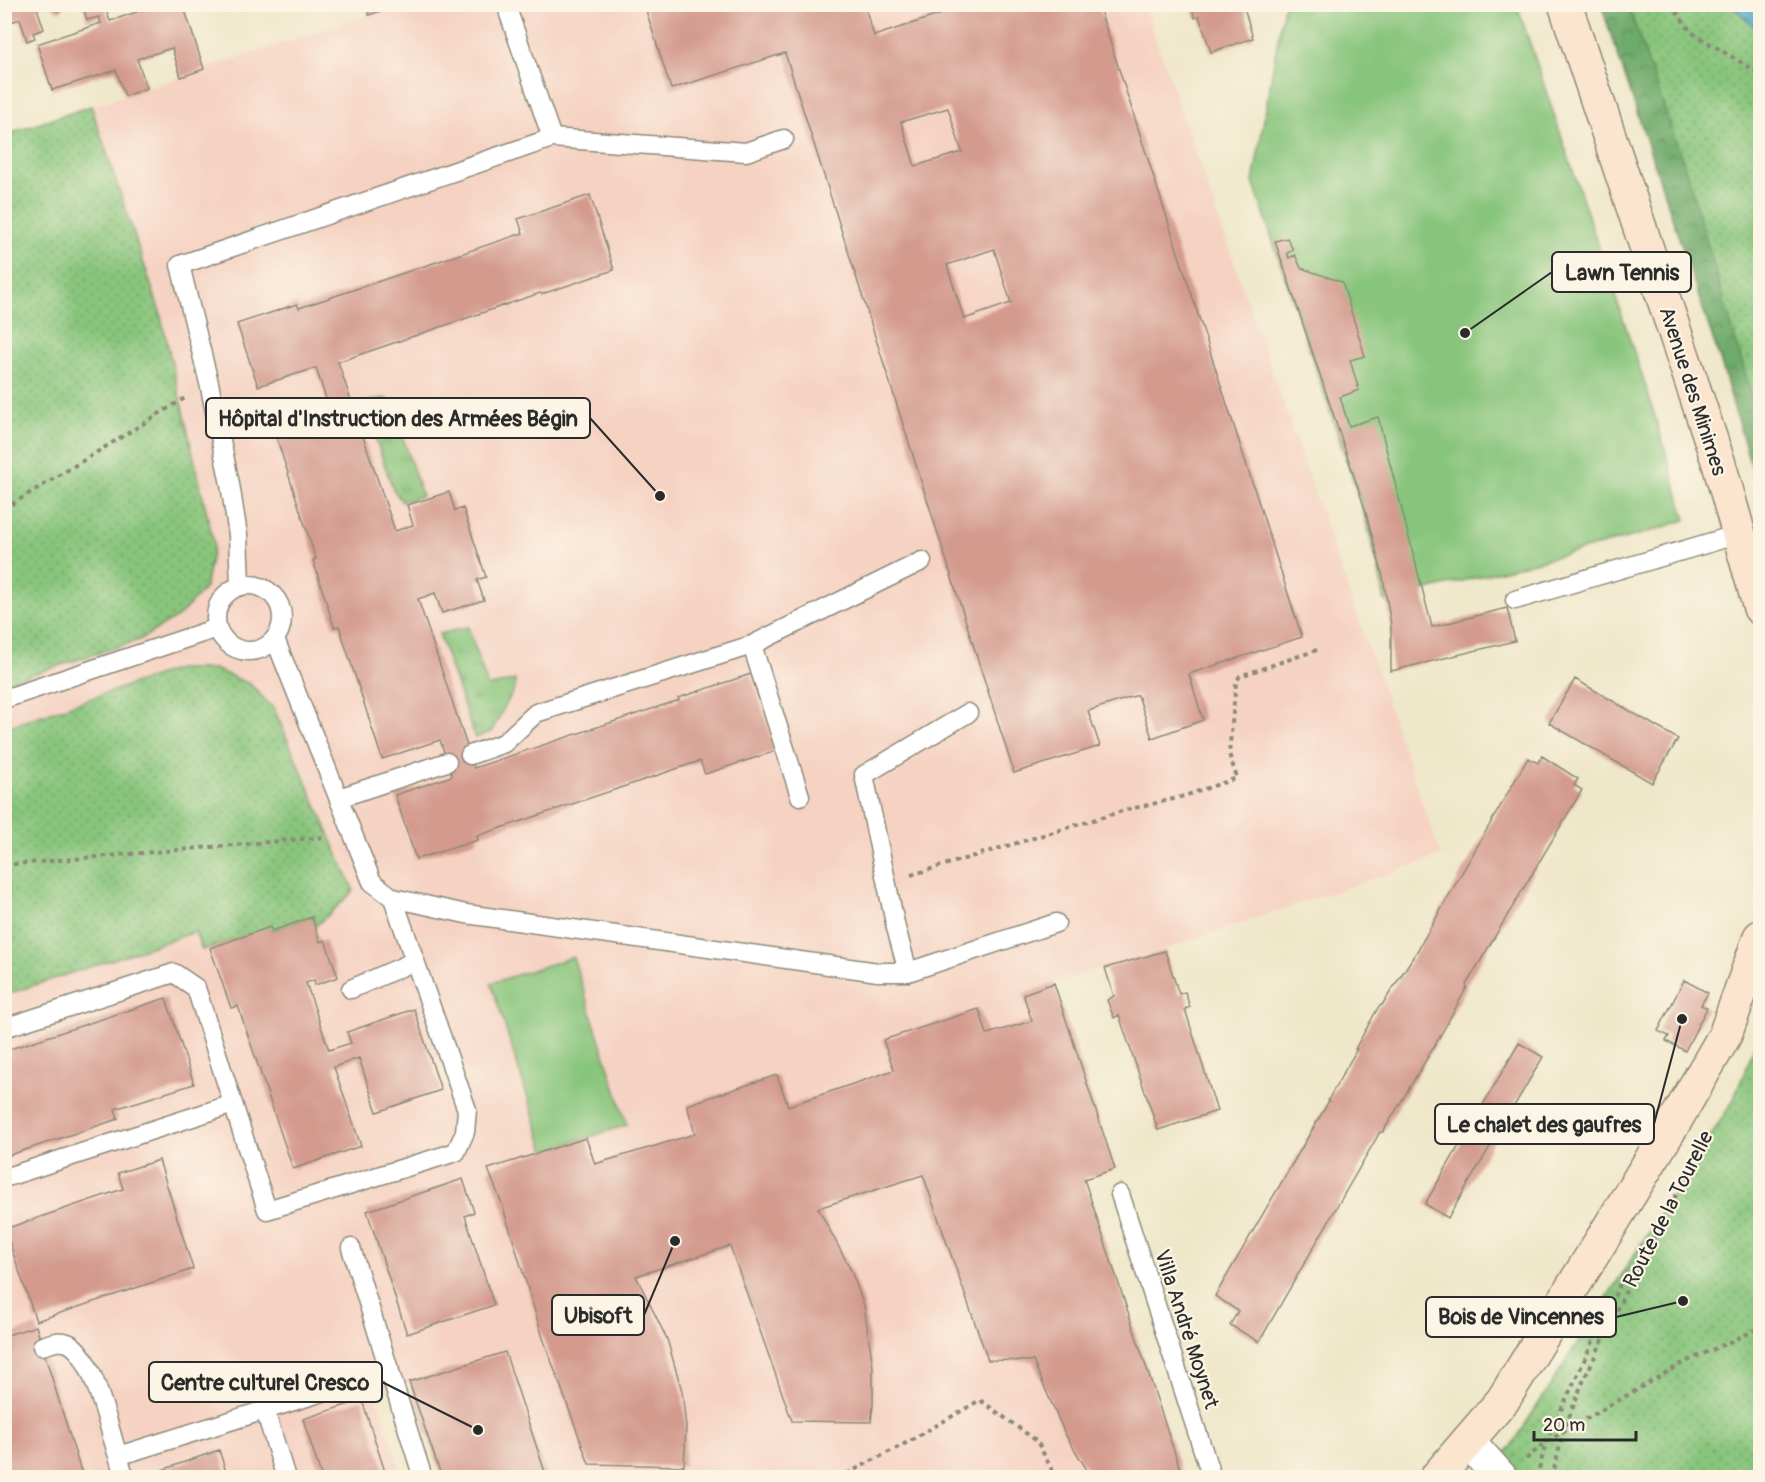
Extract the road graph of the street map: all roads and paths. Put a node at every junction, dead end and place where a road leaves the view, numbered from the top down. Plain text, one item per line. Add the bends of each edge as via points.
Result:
1 (508, 4) edge
2 (1564, 4) edge
3 (1671, 4) edge
4 (1761, 74) edge
5 (552, 138) junction
6 (784, 139) dead end
7 (1761, 257) edge
8 (1761, 333) edge
9 (209, 383) junction
10 (4, 510) edge
11 (1739, 534) junction
12 (922, 561) dead end
13 (240, 585) junction
14 (1515, 600) dead end
15 (1761, 608) edge
16 (217, 628) junction
17 (275, 639) junction
18 (752, 645) junction
19 (1317, 650) dead end
20 (4, 699) edge
21 (969, 713) dead end
22 (470, 755) dead end
23 (447, 762) dead end
24 (801, 796) dead end
25 (339, 798) junction
26 (330, 837) dead end
27 (4, 865) edge
28 (902, 878) dead end
29 (393, 898) junction
30 (1056, 923) dead end
31 (1761, 937) edge
32 (415, 961) junction
33 (908, 972) junction
34 (351, 989) dead end
35 (4, 1028) edge
36 (233, 1104) junction
37 (1695, 1158) dead end
38 (4, 1178) edge
39 (1120, 1194) dead end
40 (351, 1248) dead end
41 (1761, 1328) edge
42 (42, 1346) dead end
43 (390, 1371) junction
44 (265, 1410) junction
45 (1563, 1433) junction
46 (1468, 1441) junction
47 (118, 1456) junction
48 (124, 1478) edge
49 (286, 1478) edge
50 (423, 1478) edge
51 (839, 1478) edge
52 (1056, 1478) edge
53 (1212, 1478) edge
54 (1436, 1478) edge
55 (1501, 1478) edge
56 (1537, 1478) edge
57 (1552, 1478) edge

1 - 5 lane
2 - 11 street, Avenue des Minimes
3 - 4 path via 1691,32
5 - 6 lane via 746,152
5 - 9 lane via 180,265
7 - 8 path via 1754,309
9 - 10 path
9 - 13 lane via 238,535
11 - 14 lane
11 - 15 street, Avenue des Minimes
12 - 18 lane
13 - 16 lane via 219,601
13 - 17 lane via 254,584 277,599 282,626
16 - 17 lane via 224,641 250,652
16 - 20 lane
17 - 25 lane
18 - 22 lane via 537,713 504,743
18 - 24 lane
19 - 28 path via 1240,676 1236,682 1229,754 1237,778
21 - 33 lane via 864,775
23 - 25 lane
25 - 29 lane via 372,882
26 - 27 path
29 - 32 lane
29 - 33 lane via 466,914 858,969
30 - 33 lane
31 - 46 street, Route de la Tourelle via 1725,1035 1503,1400
32 - 34 lane
32 - 36 lane via 467,1110 465,1132 456,1152 267,1210
35 - 36 lane via 174,973 196,988
36 - 38 lane
37 - 45 path, Route de la Tourelle via 1618,1305
39 - 53 lane, Villa André Moynet
40 - 43 lane
41 - 45 path via 1683,1363
42 - 47 lane via 57,1341 68,1343 85,1359
43 - 44 lane
43 - 50 lane
44 - 47 lane
44 - 49 lane
45 - 56 path via 1546,1442
45 - 57 path, Route de la Tourelle
46 - 54 street, Route de la Tourelle
46 - 55 street
47 - 48 lane
51 - 52 path via 980,1400 1036,1441

